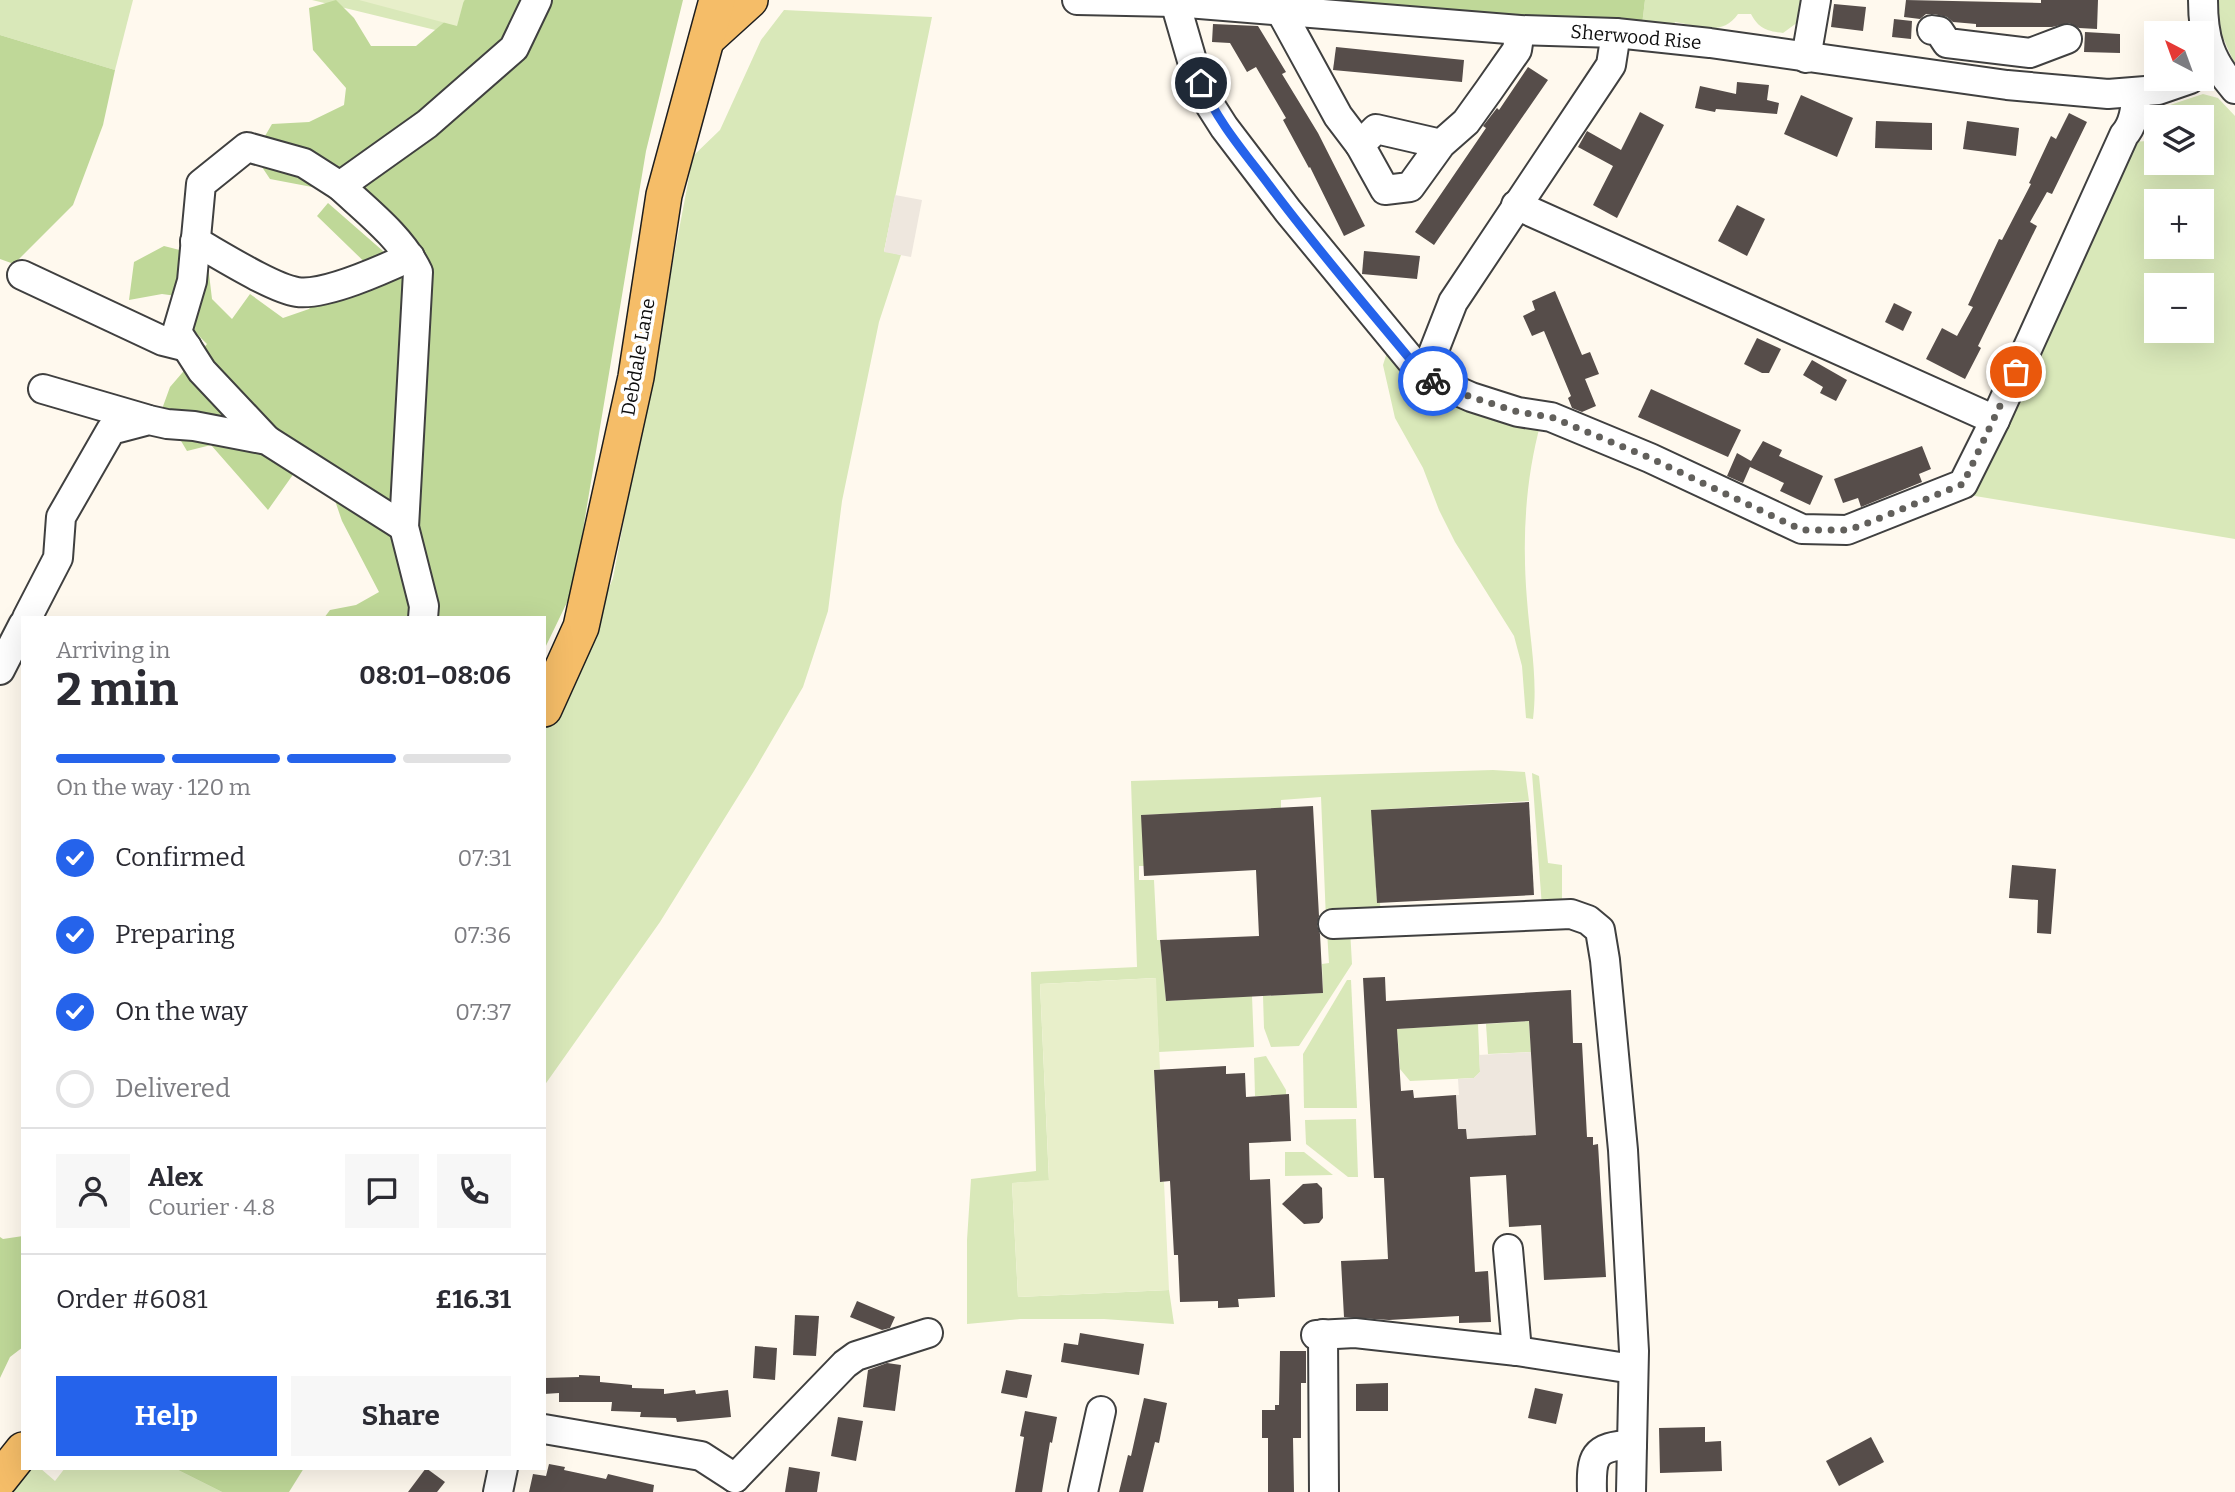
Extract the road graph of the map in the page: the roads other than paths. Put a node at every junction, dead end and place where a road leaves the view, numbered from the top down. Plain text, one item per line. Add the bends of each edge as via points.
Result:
1 (537, 0) edge
2 (717, 0) edge
3 (750, 0) edge
4 (1077, 0) edge
5 (1816, 0) edge
6 (2203, 0) edge
7 (1175, 2) junction
8 (1280, 10) junction
9 (1520, 30) junction
10 (1932, 30) dead end
11 (1616, 33) junction
12 (2067, 39) dead end
13 (707, 40) junction
14 (2010, 51) junction
15 (1806, 58) junction
16 (2218, 77) edge
17 (2007, 85) junction
18 (2151, 91) edge
19 (2136, 93) junction
20 (1441, 144) junction
21 (1360, 145) junction
22 (340, 186) junction
23 (1516, 205) junction
24 (195, 242) junction
25 (410, 257) junction
26 (22, 275) dead end
27 (187, 347) junction
28 (1424, 376) junction
29 (43, 389) dead end
30 (149, 420) junction
31 (1995, 420) junction
32 (267, 440) junction
33 (404, 527) junction
34 (28, 616) edge
35 (423, 616) edge
36 (21, 629) edge
37 (0, 670) edge
38 (546, 705) edge
39 (1333, 924) dead end
40 (1508, 1250) dead end
41 (928, 1334) dead end
42 (1517, 1351) junction
43 (1633, 1369) junction
44 (1101, 1410) dead end
45 (546, 1429) edge
46 (1632, 1445) junction
47 (21, 1453) edge
48 (503, 1470) edge
49 (0, 1479) edge
50 (736, 1485) edge
51 (498, 1492) edge
52 (1083, 1492) edge
53 (1324, 1492) edge
54 (1592, 1492) edge
55 (1631, 1492) edge

1 - 22 street via 514,48 427,124
2 - 13 main road, Debdale Lane
3 - 13 main road
4 - 7 street, Sherwood Rise
5 - 15 street
6 - 16 street via 2205,36
7 - 8 street, Sherwood Rise
7 - 28 street via 1193,64 1224,127
8 - 9 street, Sherwood Rise
8 - 21 street via 1338,116
9 - 11 street, Sherwood Rise
9 - 20 street via 1517,50 1466,122
10 - 14 street via 1939,31 1947,43
11 - 15 street, Sherwood Rise
11 - 23 street via 1611,65
12 - 14 street via 2030,53
13 - 38 main road, Debdale Lane via 664,195 636,377 581,627
14 - 17 street
15 - 17 street, Sherwood Rise
17 - 19 street, Sherwood Rise
18 - 19 street, Sherwood Rise
19 - 31 street via 2136,110 2128,131
20 - 21 street via 1376,129
20 - 21 street via 1410,187 1385,190
22 - 24 street via 304,163 247,147 201,184
22 - 25 street
23 - 28 street via 1453,302
23 - 31 street
24 - 25 street via 302,293 363,277
24 - 27 street via 192,281 177,332
25 - 33 street via 418,272
26 - 27 street via 163,341
27 - 32 street via 202,371
28 - 31 street via 1471,397 1551,417 1802,530 1847,530 1963,484
29 - 30 street
30 - 32 street
30 - 34 street via 110,430 61,517 58,558
32 - 33 street
33 - 35 street
36 - 37 street
39 - 43 street via 1571,914 1600,930 1599,1028 1623,1150
40 - 42 street
41 - 50 street via 856,1356 845,1364
42 - 43 street
42 - 53 street via 1355,1333 1321,1341
43 - 46 street
44 - 52 street
45 - 50 street via 701,1455
46 - 54 street via 1595,1455
46 - 55 street
47 - 49 main road
48 - 51 street

